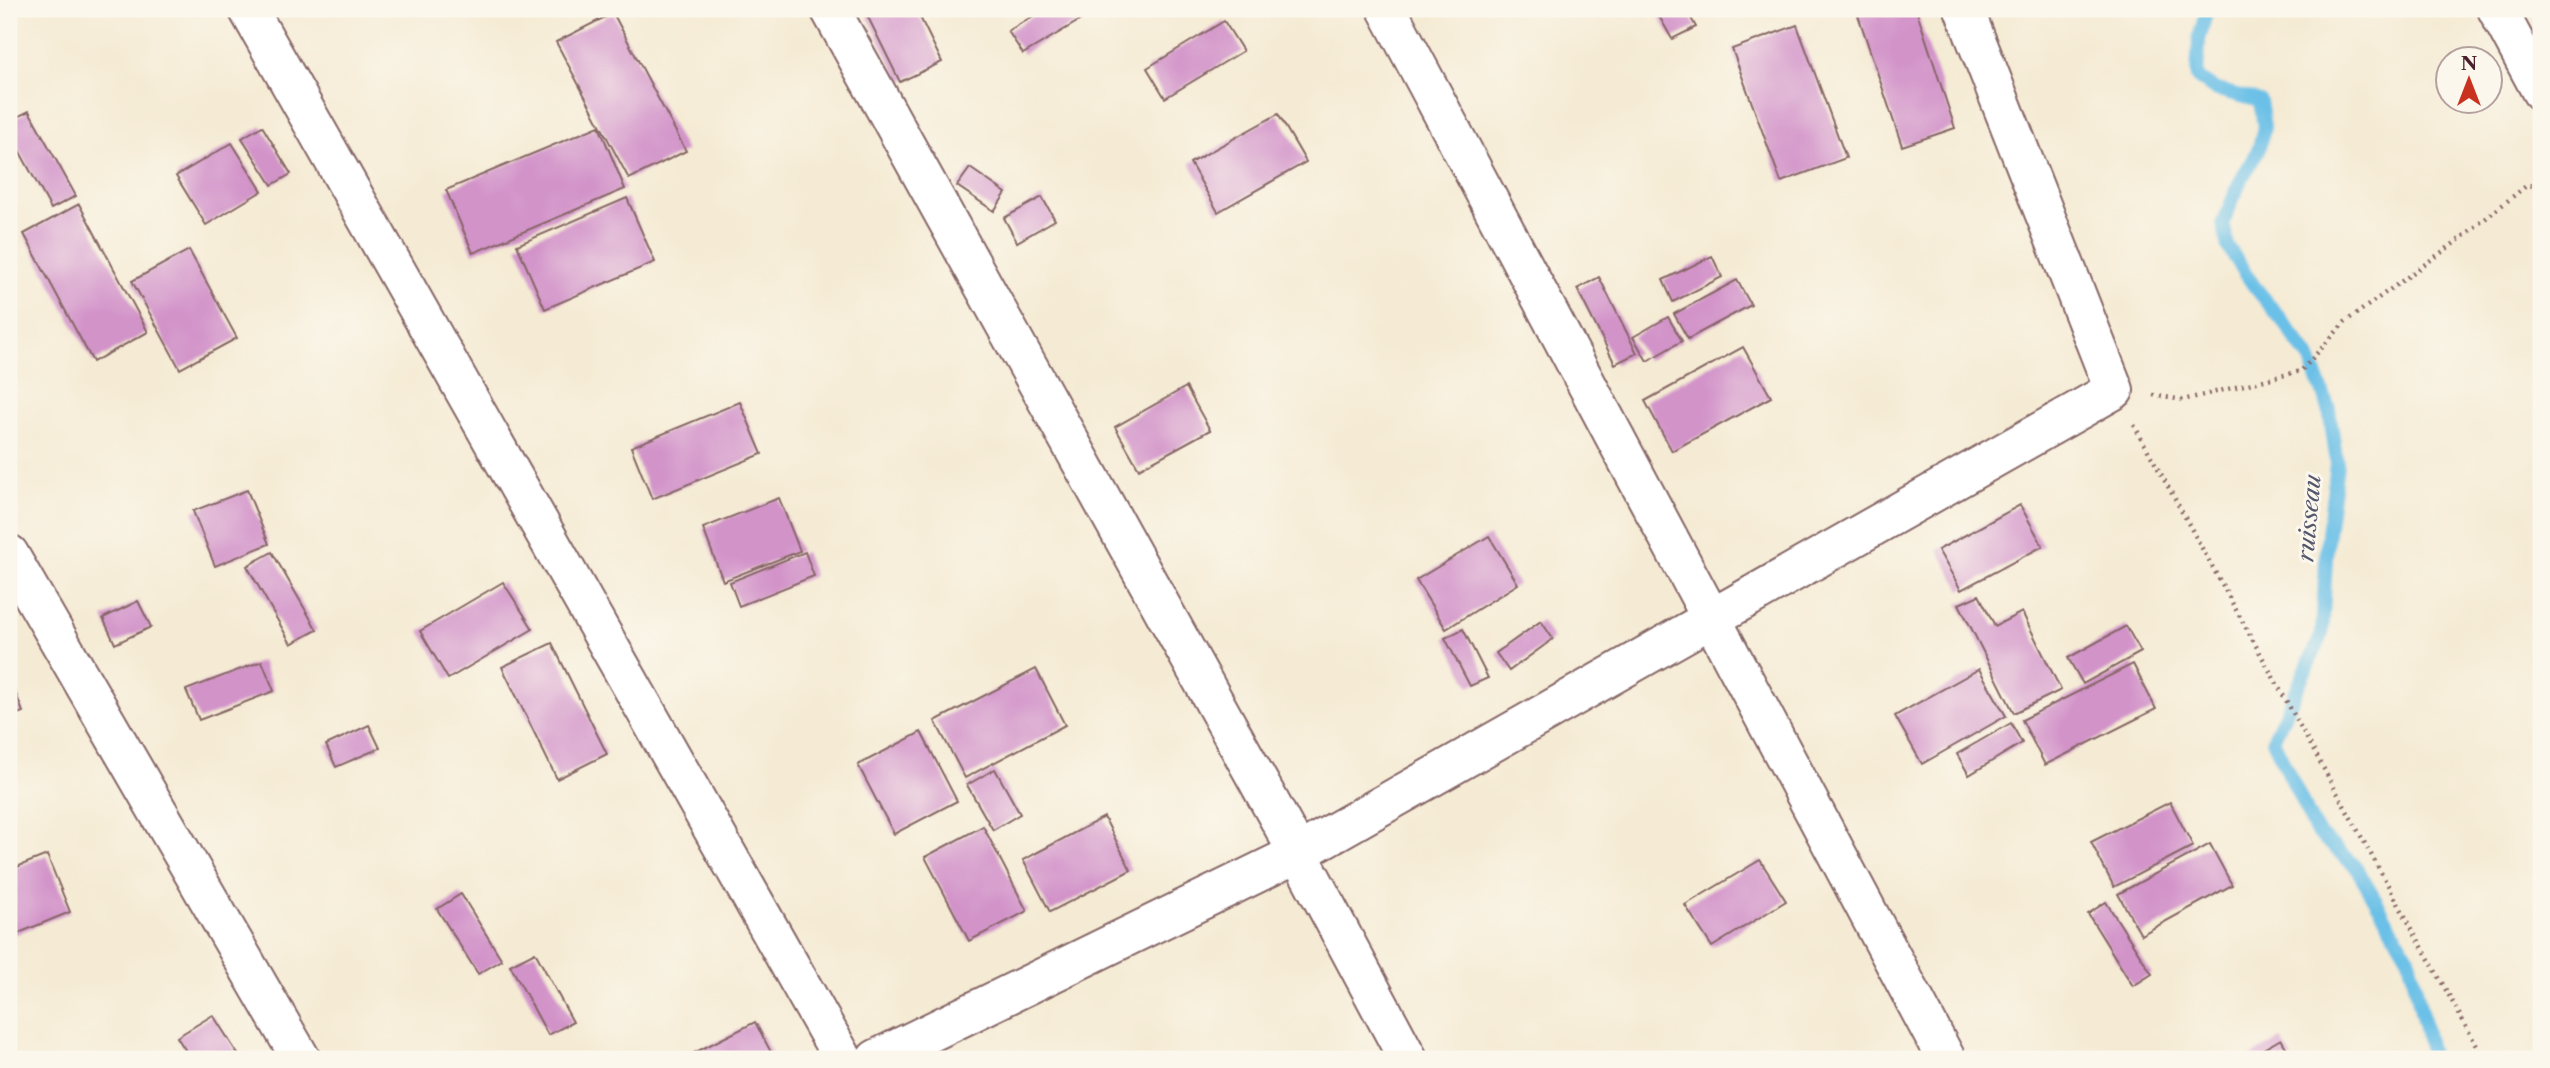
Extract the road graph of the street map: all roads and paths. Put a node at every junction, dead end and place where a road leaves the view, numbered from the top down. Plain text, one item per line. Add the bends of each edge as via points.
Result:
1 (248, 9) edge
2 (830, 9) edge
3 (1387, 9) edge
4 (1964, 9) edge
5 (2497, 9) edge
6 (2541, 91) edge
7 (2541, 184) edge
8 (2115, 390) junction
9 (9, 554) edge
10 (1711, 618) junction
11 (1298, 853) junction
12 (301, 1059) edge
13 (843, 1059) edge
14 (876, 1059) edge
15 (1408, 1059) edge
16 (1946, 1059) edge
17 (2484, 1059) edge

1 - 13 street
2 - 11 street
3 - 10 street
4 - 8 street
5 - 6 street
7 - 8 path via 2526,186 2345,322 2301,371 2183,400
8 - 10 street
8 - 17 path
9 - 12 street
10 - 11 street
10 - 16 street
11 - 14 street
11 - 15 street

